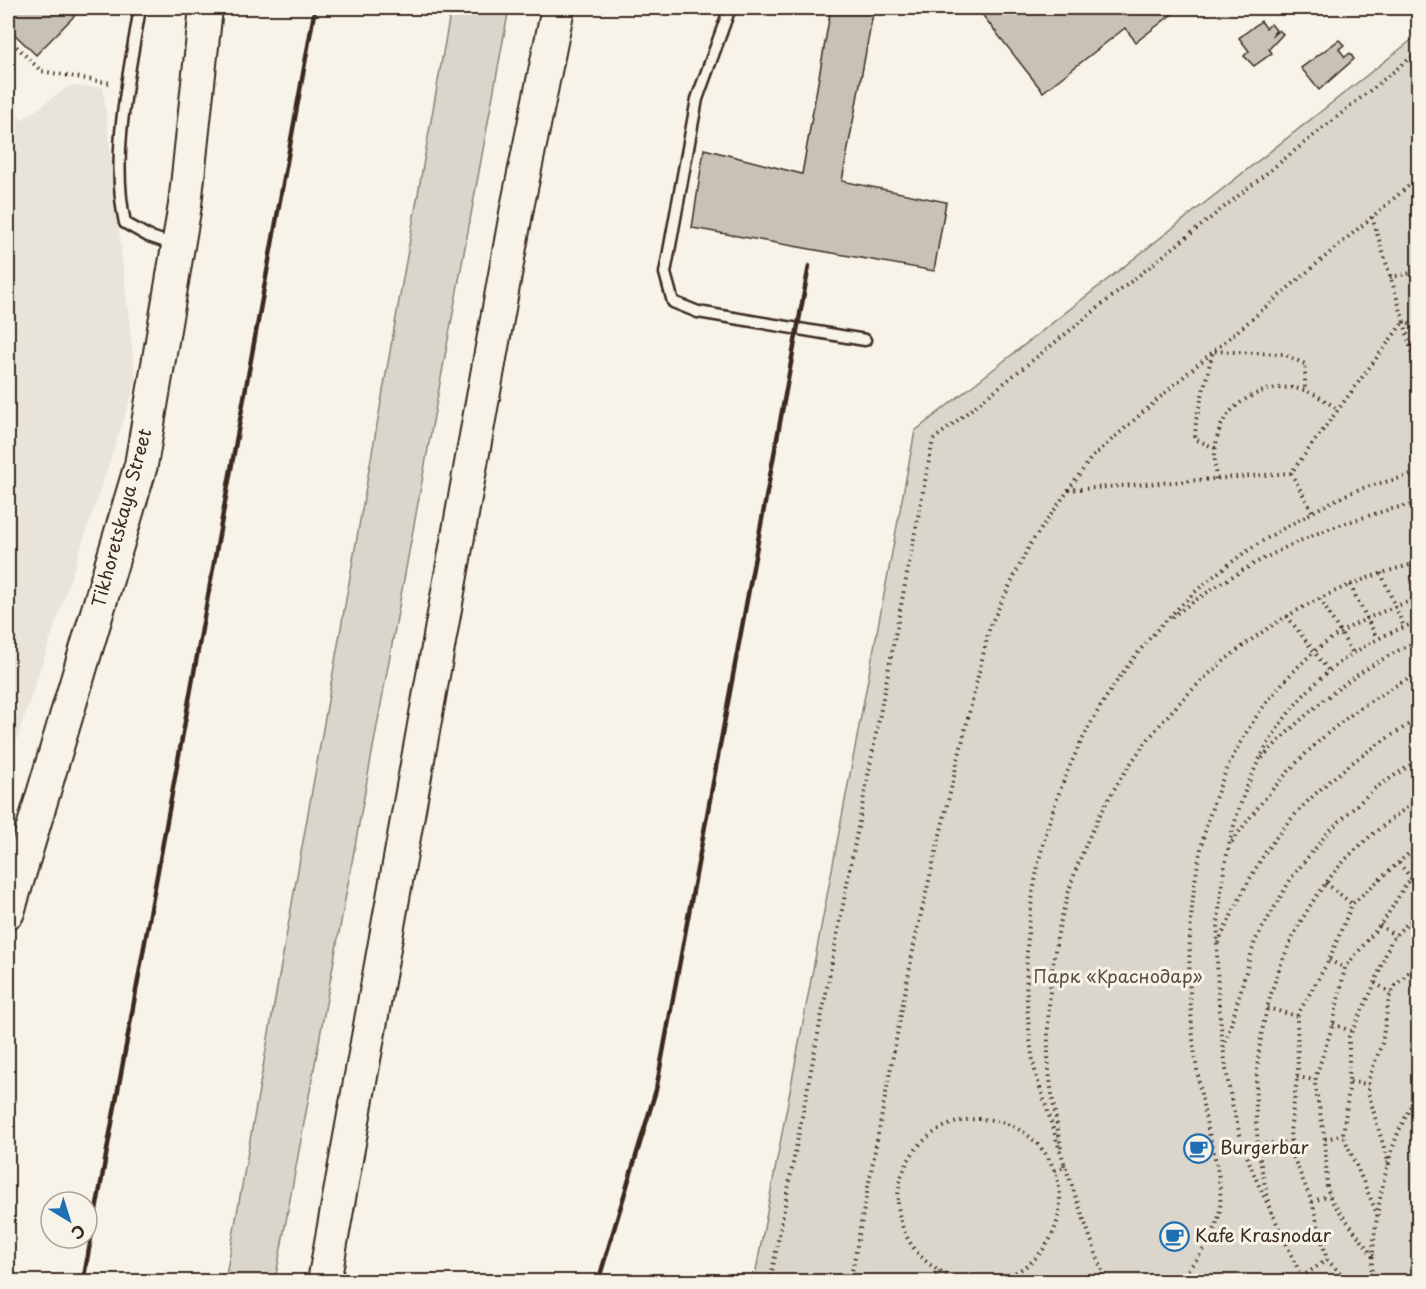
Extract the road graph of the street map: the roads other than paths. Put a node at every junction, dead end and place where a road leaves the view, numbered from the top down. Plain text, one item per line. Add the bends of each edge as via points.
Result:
1 (140, 8) edge
2 (206, 8) edge
3 (558, 8) edge
4 (730, 8) edge
5 (178, 246) junction
6 (865, 340) dead end
7 (8, 912) edge
8 (324, 1281) edge

1 - 5 lane via 127,86 119,173 125,223
2 - 5 street, Tikhoretskaya Street
3 - 8 street via 517,208
4 - 6 lane via 697,99 665,273 673,302 698,312
5 - 7 street, Tikhoretskaya Street via 141,465

